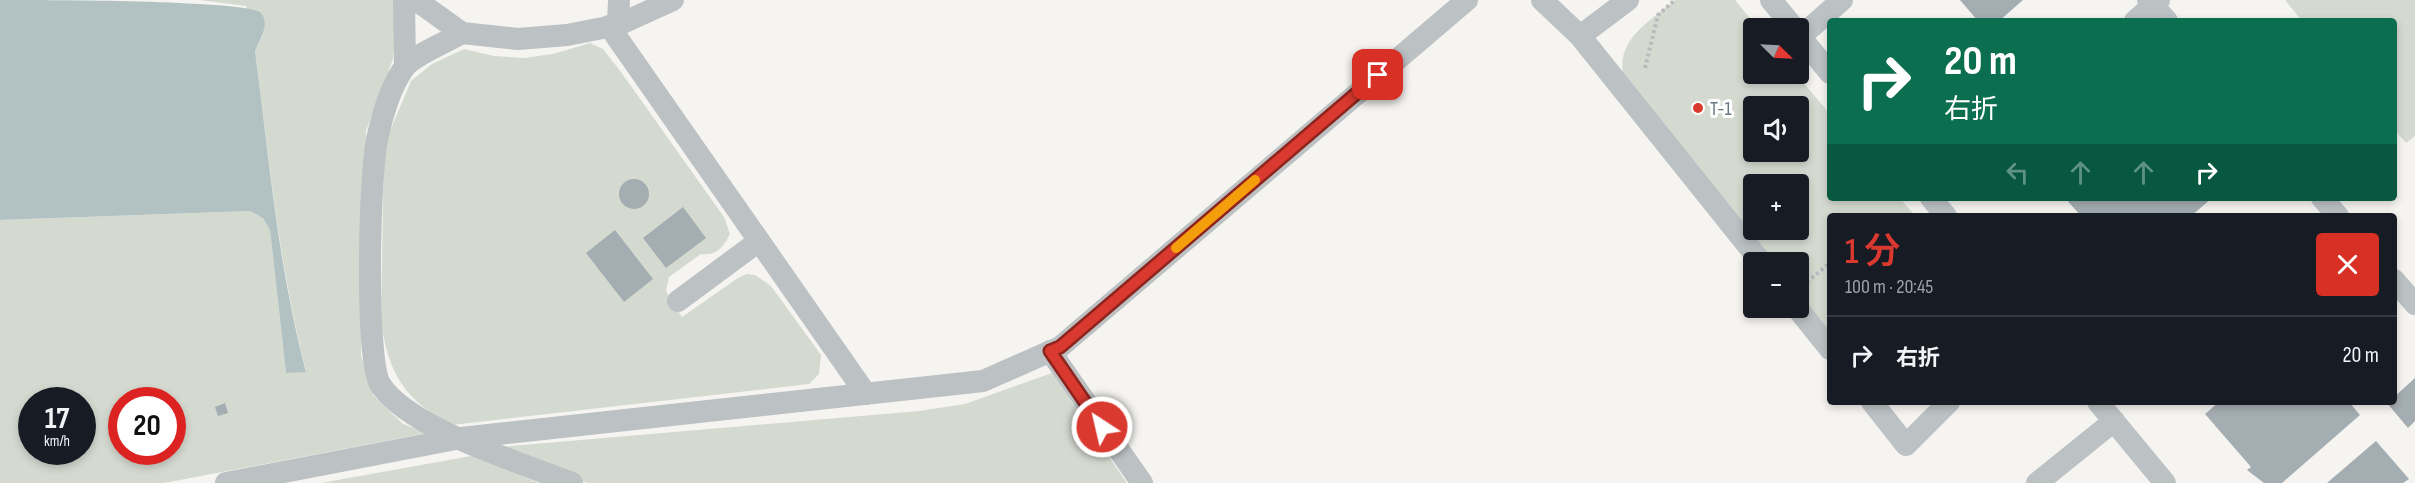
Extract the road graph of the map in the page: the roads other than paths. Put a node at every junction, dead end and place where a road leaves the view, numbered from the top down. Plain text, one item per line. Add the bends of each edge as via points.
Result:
1 (404, 0) edge
2 (416, 0) edge
3 (619, 0) edge
4 (673, 0) edge
5 (1467, 0) edge
6 (1542, 0) edge
7 (1628, 0) edge
8 (1771, 0) edge
9 (1842, 0) edge
10 (2157, 7) edge
11 (1786, 18) edge
12 (2140, 18) edge
13 (1809, 25) edge
14 (614, 26) junction
15 (462, 33) junction
16 (1580, 36) junction
17 (1809, 47) edge
18 (405, 65) junction
19 (1827, 69) edge
20 (1934, 201) edge
21 (2325, 201) edge
22 (1944, 213) edge
23 (2335, 213) edge
24 (759, 241) junction
25 (1753, 252) edge
26 (2397, 283) edge
27 (678, 300) dead end
28 (2415, 304) edge
29 (1809, 314) edge
30 (1827, 344) edge
31 (1050, 351) junction
32 (866, 394) junction
33 (1874, 405) edge
34 (1946, 405) edge
35 (2101, 405) edge
36 (2114, 421) junction
37 (461, 438) junction
38 (226, 483) edge
39 (572, 483) edge
40 (1142, 483) edge
41 (2037, 483) edge
42 (2165, 483) edge

1 - 18 lane
2 - 15 lane
3 - 14 lane
4 - 14 lane
5 - 31 lane via 1060,347
6 - 16 lane
7 - 16 lane
8 - 11 lane
9 - 13 lane
10 - 12 lane
14 - 15 lane via 518,39
14 - 24 lane
15 - 18 lane
16 - 25 lane
17 - 19 lane
18 - 37 lane via 394,85 377,137 371,211 372,356 380,383 403,408
20 - 22 lane
21 - 23 lane
24 - 27 lane
24 - 32 lane
26 - 28 lane
29 - 30 lane
31 - 32 lane via 983,381
31 - 40 lane
32 - 37 lane
33 - 34 lane via 1906,445
35 - 36 lane
36 - 41 lane
36 - 42 lane
37 - 38 lane
37 - 39 lane

